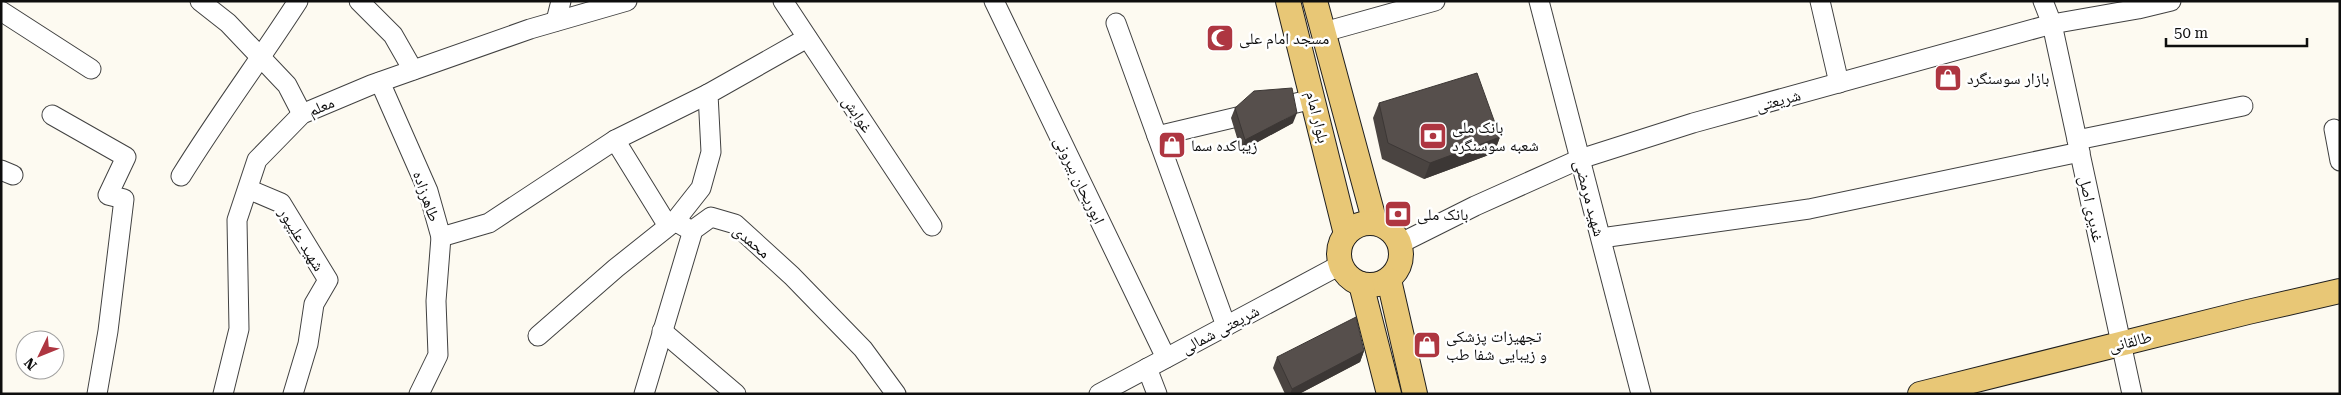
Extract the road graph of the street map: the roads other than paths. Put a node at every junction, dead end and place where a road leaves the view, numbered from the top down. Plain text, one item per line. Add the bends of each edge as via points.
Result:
1 (200, 1) edge
2 (298, 1) edge
3 (359, 1) edge
4 (561, 1) edge
5 (627, 1) edge
6 (783, 1) edge
7 (994, 1) edge
8 (1288, 1) edge
9 (1315, 1) edge
10 (1435, 1) edge
11 (1539, 1) edge
12 (1820, 1) edge
13 (2043, 1) edge
14 (2054, 1) edge
15 (2171, 1) edge
16 (1, 11) edge
17 (556, 21) junction
18 (1116, 23) dead end
19 (2052, 24) junction
20 (1324, 32) junction
21 (807, 38) junction
22 (262, 59) junction
23 (91, 69) dead end
24 (413, 70) junction
25 (380, 82) junction
26 (1839, 83) junction
27 (708, 94) junction
28 (1313, 99) junction
29 (2243, 106) dead end
30 (302, 114) junction
31 (52, 115) dead end
32 (2334, 129) dead end
33 (1157, 136) junction
34 (615, 140) junction
35 (2078, 146) junction
36 (1580, 159) junction
37 (2340, 161) edge
38 (181, 176) dead end
39 (248, 189) junction
40 (1375, 223) junction
41 (671, 224) junction
42 (932, 226) dead end
43 (693, 230) junction
44 (1346, 234) junction
45 (441, 237) junction
46 (1601, 238) junction
47 (1400, 244) junction
48 (1340, 265) junction
49 (1389, 280) junction
50 (1361, 284) junction
51 (2340, 291) edge
52 (1226, 326) junction
53 (662, 331) junction
54 (538, 336) dead end
55 (2122, 343) junction
56 (1166, 358) junction
57 (1146, 368) junction
58 (97, 394) edge
59 (222, 394) edge
60 (293, 394) edge
61 (419, 394) edge
62 (644, 394) edge
63 (736, 394) edge
64 (896, 394) edge
65 (1099, 394) edge
66 (1157, 394) edge
67 (1390, 394) edge
68 (1415, 394) edge
69 (1641, 394) edge
70 (1920, 394) edge
71 (2132, 394) edge

1 - 22 street via 228,23
2 - 22 street
3 - 24 street via 393,35
4 - 17 street
5 - 17 street, معلم
6 - 21 street, غوابش
7 - 56 street, ابوریحان بیرونی
8 - 28 main road, بلوار امام
9 - 20 main road, بلوار امام
10 - 20 street
11 - 36 street, شهید مرمضی
12 - 26 street
13 - 19 street, غدیری اصل
14 - 19 street, غدیری اصل
15 - 19 street, شریعتی
16 - 23 street
17 - 24 street, معلم
18 - 33 street
19 - 26 street, شریعتی
19 - 35 street, غدیری اصل
20 - 40 main road, بلوار امام
21 - 27 street, طاهرزاده
21 - 42 street, غوابش
22 - 30 street via 287,85
22 - 38 street
24 - 25 street, معلم
25 - 30 street, معلم
25 - 45 street, طاهرزاده via 428,191
26 - 36 street, شریعتی via 1693,123
27 - 34 street, طاهرزاده
27 - 41 street via 711,152 701,188
28 - 33 street
28 - 44 main road, بلوار امام
29 - 35 street
30 - 39 street, معلم via 258,160
31 - 58 street via 126,157 108,195 124,200
32 - 37 street
33 - 52 street
34 - 41 street
34 - 45 street, طاهرزاده via 489,223
35 - 46 street via 1808,209
35 - 55 street, غدیری اصل
36 - 46 street, شهید مرمضی
36 - 47 street, شریعتی
39 - 59 street, معلم via 237,220 239,329
39 - 60 street, شهید علیپور via 281,203 328,280 314,304 308,344
40 - 44 main road via 1359,225
40 - 47 main road via 1390,230
41 - 43 street
41 - 54 street
43 - 53 street
43 - 64 street, محمدی via 711,217 735,224 792,276 862,349
44 - 48 main road via 1339,249
45 - 61 street via 436,301 438,355
46 - 69 street, شهید مرمضی
47 - 49 main road via 1400,263
48 - 50 main road via 1352,280
48 - 52 street, شریعتی شمالی
49 - 50 main road via 1371,286
49 - 68 main road
50 - 67 main road
51 - 55 main road, طالقانی
52 - 56 street, شریعتی شمالی
53 - 62 street
53 - 63 street
55 - 70 main road, طالقانی
55 - 71 street, غدیری اصل
56 - 57 street, شریعتی شمالی
57 - 65 street, شریعتی شمالی
57 - 66 street

